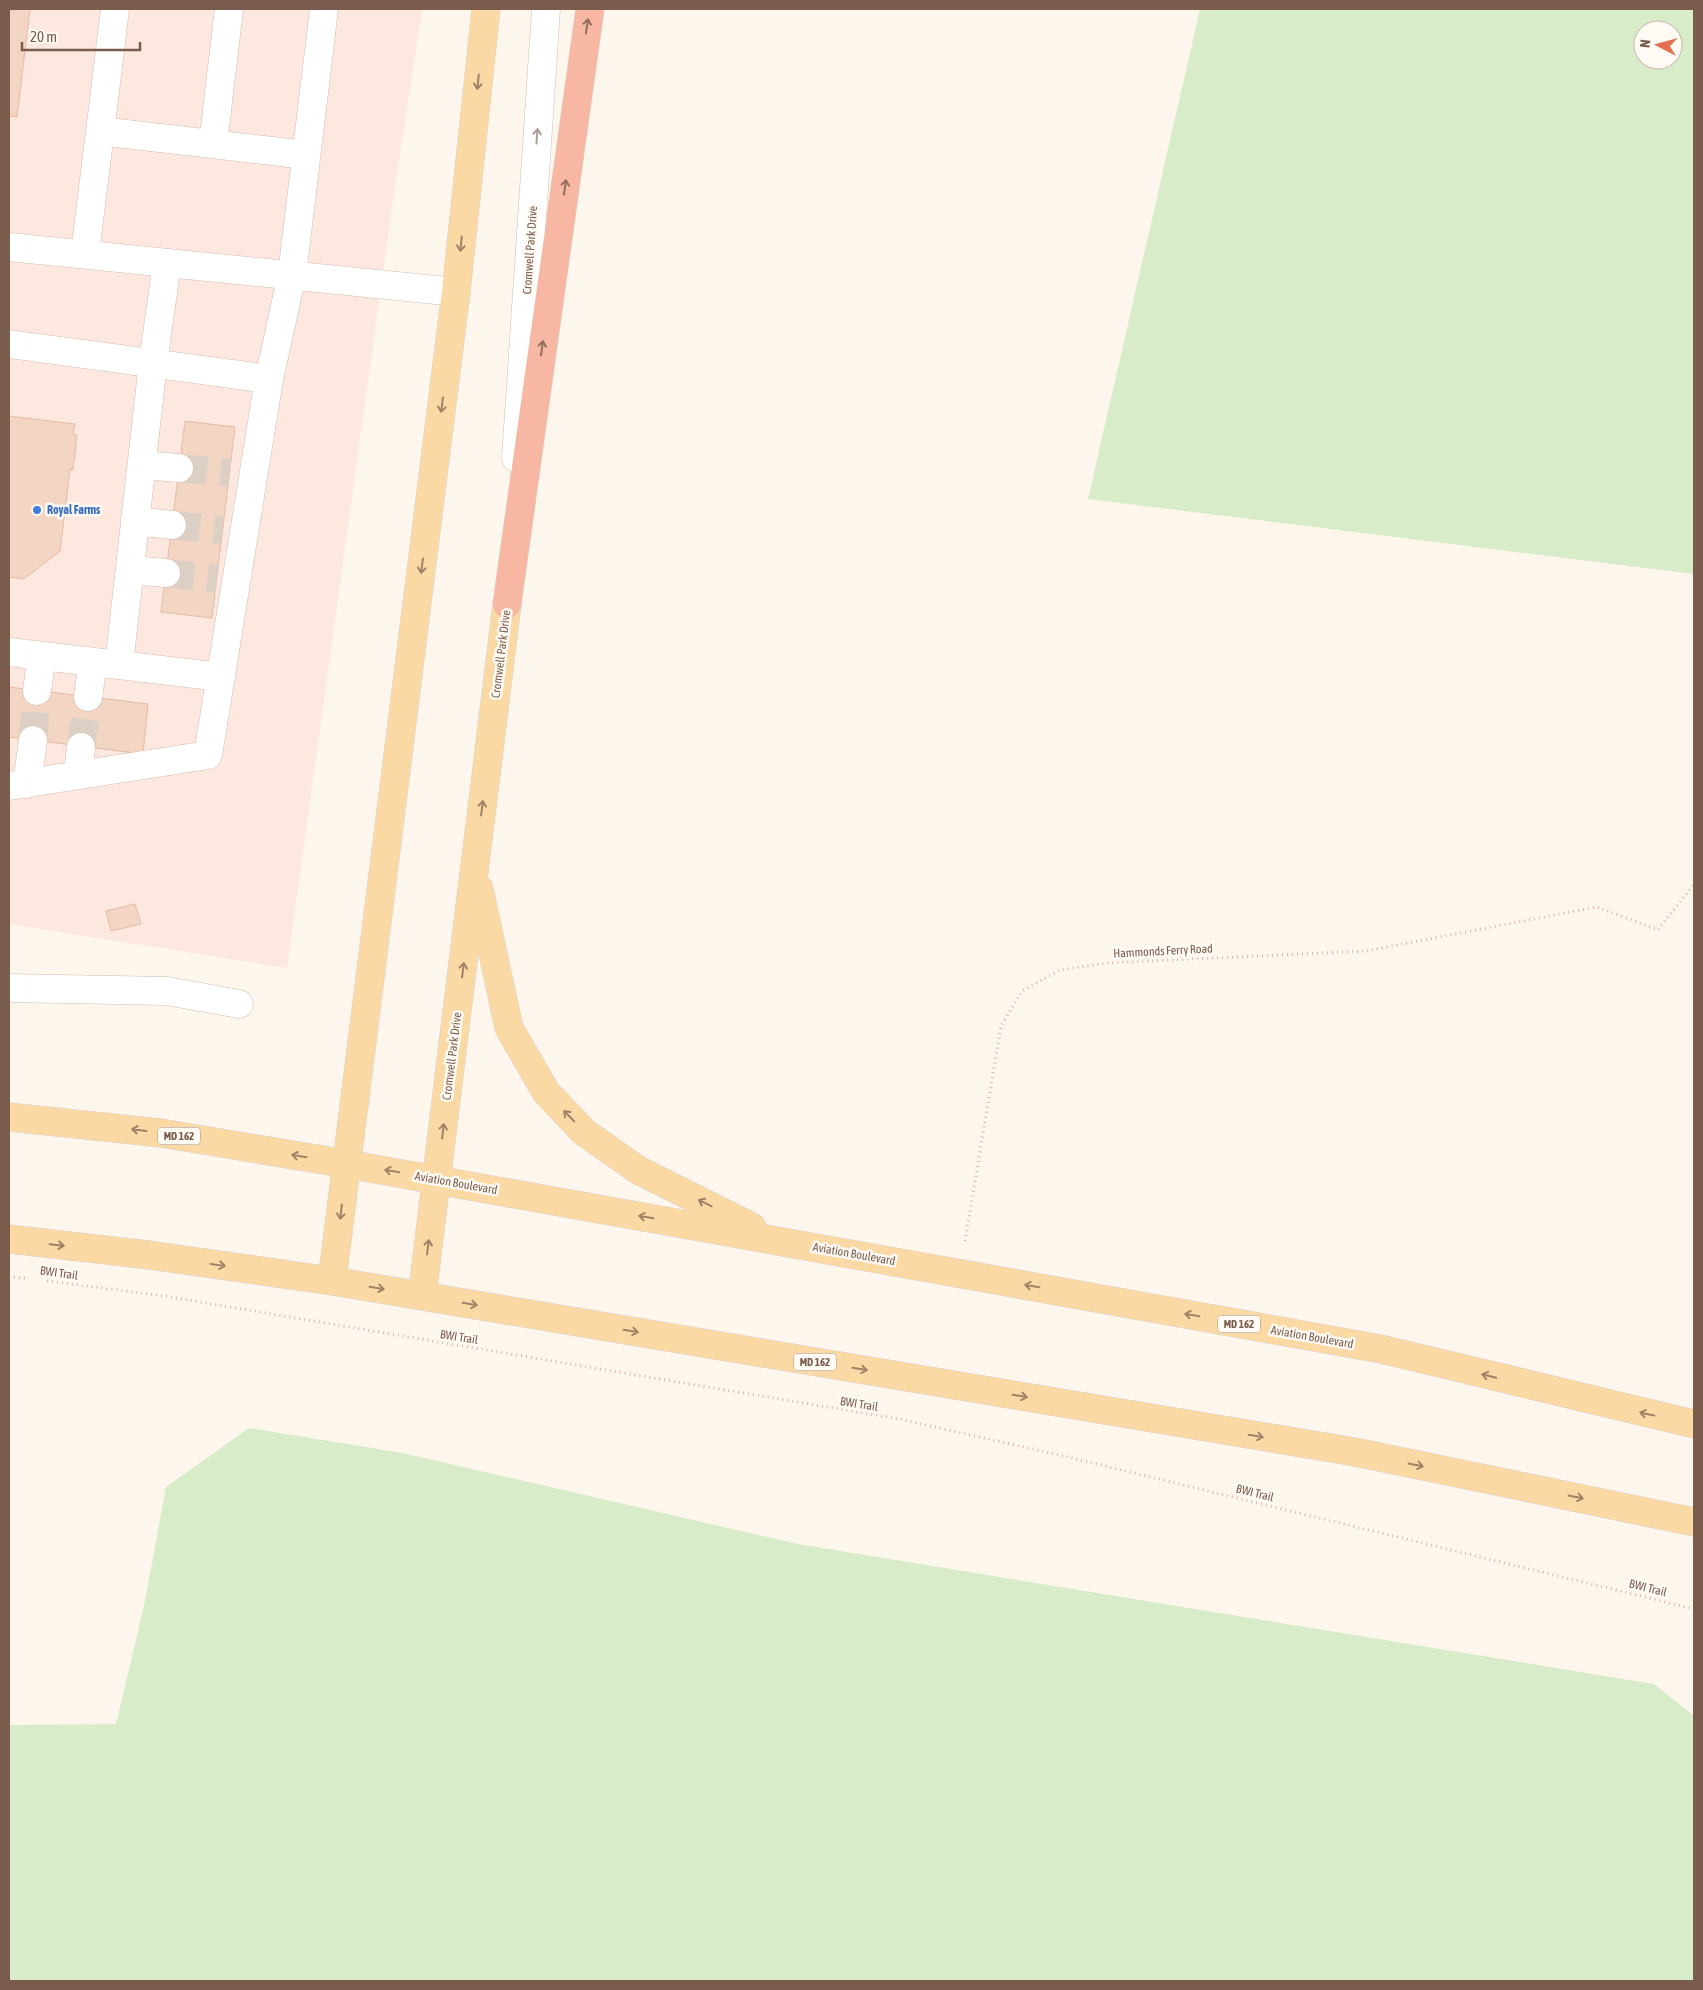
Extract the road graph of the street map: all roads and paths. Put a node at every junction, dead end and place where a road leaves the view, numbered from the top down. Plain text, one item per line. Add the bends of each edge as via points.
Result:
1 (115, 9) edge
2 (229, 9) edge
3 (324, 9) edge
4 (486, 9) edge
5 (546, 9) edge
6 (590, 9) edge
7 (100, 131) junction
8 (212, 144) junction
9 (306, 155) junction
10 (9, 247) edge
11 (85, 254) junction
12 (167, 263) junction
13 (292, 275) junction
14 (456, 292) junction
15 (9, 344) edge
16 (153, 363) junction
17 (269, 379) junction
18 (142, 465) junction
19 (179, 468) tunnel mouth
20 (135, 521) junction
21 (172, 525) tunnel mouth
22 (130, 570) junction
23 (166, 573) tunnel mouth
24 (507, 604) junction
25 (9, 652) edge
26 (42, 656) junction
27 (106, 663) junction
28 (220, 677) junction
29 (37, 690) tunnel mouth
30 (88, 697) tunnel mouth
31 (33, 740) tunnel mouth
32 (81, 746) tunnel mouth
33 (78, 775) junction
34 (18, 785) edge
35 (475, 869) junction
36 (1694, 884) edge
37 (9, 988) edge
38 (239, 1004) dead end
39 (9, 1117) edge
40 (347, 1164) junction
41 (437, 1179) junction
42 (9, 1239) edge
43 (780, 1241) junction
44 (960, 1273) junction
45 (9, 1277) edge
46 (29, 1278) dead end
47 (38, 1280) dead end
48 (332, 1281) junction
49 (422, 1296) junction
50 (1694, 1424) edge
51 (1694, 1522) edge
52 (1694, 1608) edge

1 - 7 street
2 - 8 street
3 - 9 street
4 -> 14 main road
24 -> 5 street, Cromwell Park Drive
24 -> 6 highway
7 - 8 street
7 - 11 street
8 - 9 street
9 - 13 street
10 - 11 street
11 - 12 street
12 - 13 street
12 - 16 street
13 - 14 street
13 - 17 street
14 -> 40 main road
15 - 16 street
16 - 17 street
16 - 18 street
17 - 28 street via 242,474 226,580
18 - 19 street
18 - 20 street
20 - 21 street
20 - 22 street
22 - 23 street
22 - 27 street
35 -> 24 main road, Cromwell Park Drive
25 - 26 street
26 - 27 street
26 - 29 street
27 - 28 street
27 - 30 street
28 - 33 street via 208,755
31 - 34 street
32 - 33 street
33 - 34 street
41 -> 35 main road, Cromwell Park Drive
43 -> 35 main road via 638,1170 584,1132 546,1092 509,1028
36 - 44 path, Hammonds Ferry Road via 1658,930 1597,907 1366,951 1097,964 1060,970 1022,991 1002,1026
37 - 38 street via 167,991
40 -> 39 main road, Aviation Boulevard / MD 162 via 161,1133
41 -> 40 main road, Aviation Boulevard / MD 162
40 -> 48 main road
43 -> 41 main road, Aviation Boulevard / MD 162
49 -> 41 main road, Cromwell Park Drive
42 -> 48 main road, MD 162
43 - 44 main road, Aviation Boulevard / MD 162
50 -> 44 main road, Aviation Boulevard / MD 162 via 1381,1349
45 - 46 path, BWI Trail
47 - 52 path, BWI Trail via 158,1296 899,1419
48 -> 49 main road, MD 162
49 -> 51 main road, MD 162 via 1355,1452

